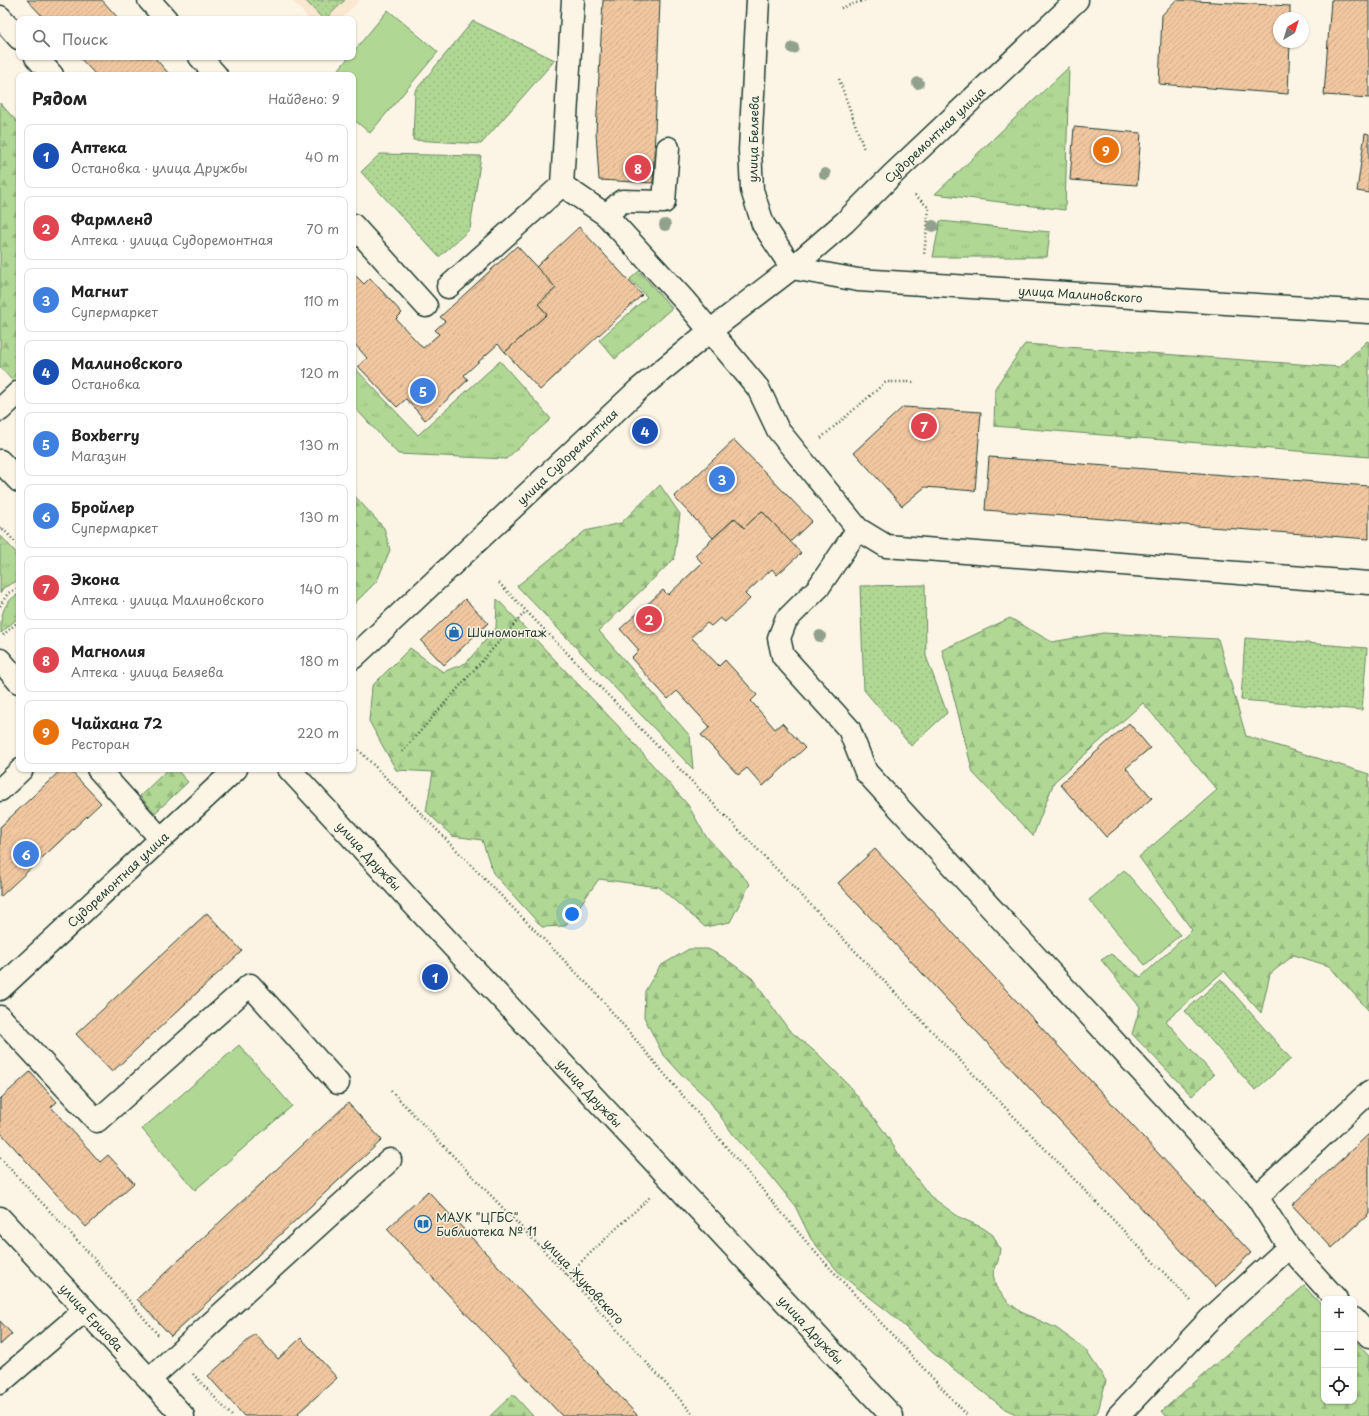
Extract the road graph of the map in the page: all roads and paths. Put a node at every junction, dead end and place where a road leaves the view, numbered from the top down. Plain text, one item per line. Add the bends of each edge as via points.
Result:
1 (149, 0) edge
2 (573, 0) edge
3 (758, 0) edge
4 (865, 0) edge
5 (1077, 0) edge
6 (841, 8) dead end
7 (163, 16) edge
8 (0, 17) edge
9 (16, 35) edge
10 (39, 60) edge
11 (203, 60) edge
12 (49, 72) edge
13 (213, 72) edge
14 (839, 79) dead end
15 (668, 148) dead end
16 (864, 149) dead end
17 (562, 185) junction
18 (915, 195) dead end
19 (606, 215) junction
20 (356, 228) edge
21 (924, 255) dead end
22 (792, 268) junction
23 (448, 287) dead end
24 (426, 306) dead end
25 (1369, 312) edge
26 (710, 331) junction
27 (915, 382) dead end
28 (16, 395) edge
29 (0, 410) edge
30 (821, 438) dead end
31 (0, 461) edge
32 (16, 478) edge
33 (0, 528) edge
34 (858, 529) junction
35 (16, 543) edge
36 (499, 583) dead end
37 (1369, 583) edge
38 (16, 589) edge
39 (0, 606) edge
40 (526, 612) junction
41 (16, 624) edge
42 (0, 638) edge
43 (356, 655) edge
44 (0, 660) edge
45 (16, 679) edge
46 (356, 747) edge
47 (402, 752) dead end
48 (19, 772) edge
49 (101, 772) edge
50 (233, 772) edge
51 (292, 772) edge
52 (0, 790) edge
53 (160, 839) junction
54 (0, 989) edge
55 (0, 1017) edge
56 (338, 1083) dead end
57 (392, 1091) dead end
58 (1369, 1092) edge
59 (0, 1158) edge
60 (390, 1160) dead end
61 (669, 1178) junction
62 (1258, 1197) junction
63 (0, 1218) edge
64 (1288, 1246) junction
65 (567, 1275) junction
66 (1333, 1296) edge
67 (85, 1310) junction
68 (1210, 1320) junction
69 (1357, 1322) edge
70 (1369, 1336) edge
71 (175, 1356) junction
72 (150, 1379) junction
73 (0, 1383) edge
74 (183, 1416) edge
75 (232, 1416) edge
76 (695, 1416) edge
77 (892, 1416) edge
78 (968, 1416) edge
79 (1118, 1416) edge

1 - 7 street
2 - 17 street
3 - 22 street, улица Беляева via 750,150 752,190 763,224
4 - 6 path
5 - 22 street, Судоремонтная улица via 845,222
8 - 9 street
10 - 12 street
11 - 13 street
14 - 16 path
15 - 19 street via 664,202 622,201
17 - 19 street
17 - 23 street
18 - 21 path via 929,208
19 - 26 street via 686,301
20 - 24 street
22 - 25 street, улица Малиновского via 858,280
22 - 26 street, улица Судоремонтная
26 - 34 street via 758,388 778,430
26 - 43 street, улица Судоремонтная via 638,390
27 - 30 path via 886,382
28 - 29 street
31 - 32 street
33 - 35 path via 2,527
34 - 37 street via 886,546
34 - 62 street via 818,588 786,620 779,638 783,656 849,729 866,772
36 - 40 path
38 - 39 path via 8,593
40 - 47 path
40 - 68 path
41 - 42 path
44 - 45 street
46 - 78 path via 596,993 815,1252
48 - 52 street
49 - 53 street
50 - 53 street, Судоремонтная улица
51 - 61 street, улица Дружбы
53 - 54 street, Судоремонтная улица
55 - 56 street via 97,1121 250,985
57 - 65 path, улица Жуковского
58 - 62 street
59 - 71 path via 89,1253
60 - 71 street
61 - 65 path
61 - 77 street, улица Дружбы
62 - 64 street
63 - 67 street, улица Ершова
64 - 66 street
64 - 68 street
65 - 76 path, улица Жуковского
67 - 72 street, улица Ершова
67 - 73 street
68 - 79 street
69 - 70 street
71 - 72 street
71 - 75 path
72 - 74 street, улица Ершова

